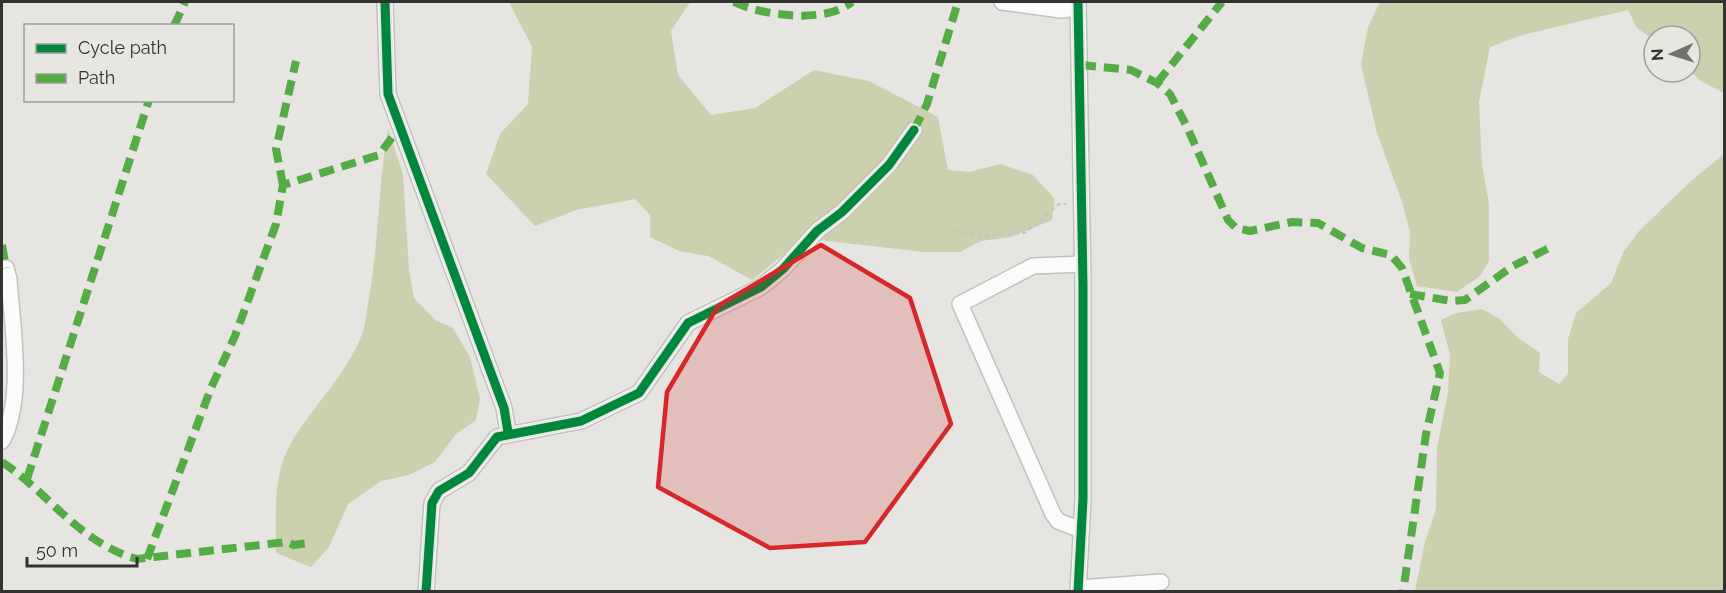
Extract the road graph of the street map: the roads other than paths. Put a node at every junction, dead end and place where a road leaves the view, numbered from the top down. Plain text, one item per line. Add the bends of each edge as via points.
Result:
1 (385, 2) edge
2 (1002, 2) edge
3 (1078, 5) edge
4 (914, 130) dead end
5 (1082, 264) junction
6 (2, 269) edge
7 (508, 432) junction
8 (2, 441) edge
9 (1081, 530) junction
10 (1161, 582) dead end
11 (1079, 590) edge
12 (426, 591) edge

1 - 7 street via 388,94 504,408
2 - 3 street via 1061,10
3 - 5 street
4 - 7 street via 889,165 817,231 783,269 760,287 688,323 639,393 581,421
5 - 9 street
5 - 9 street via 1033,266 960,304 1053,514 1058,521
6 - 8 street via 6,268 9,279 14,381 10,427
7 - 12 street via 491,442 469,473 439,491 432,503
9 - 11 street
10 - 11 street

